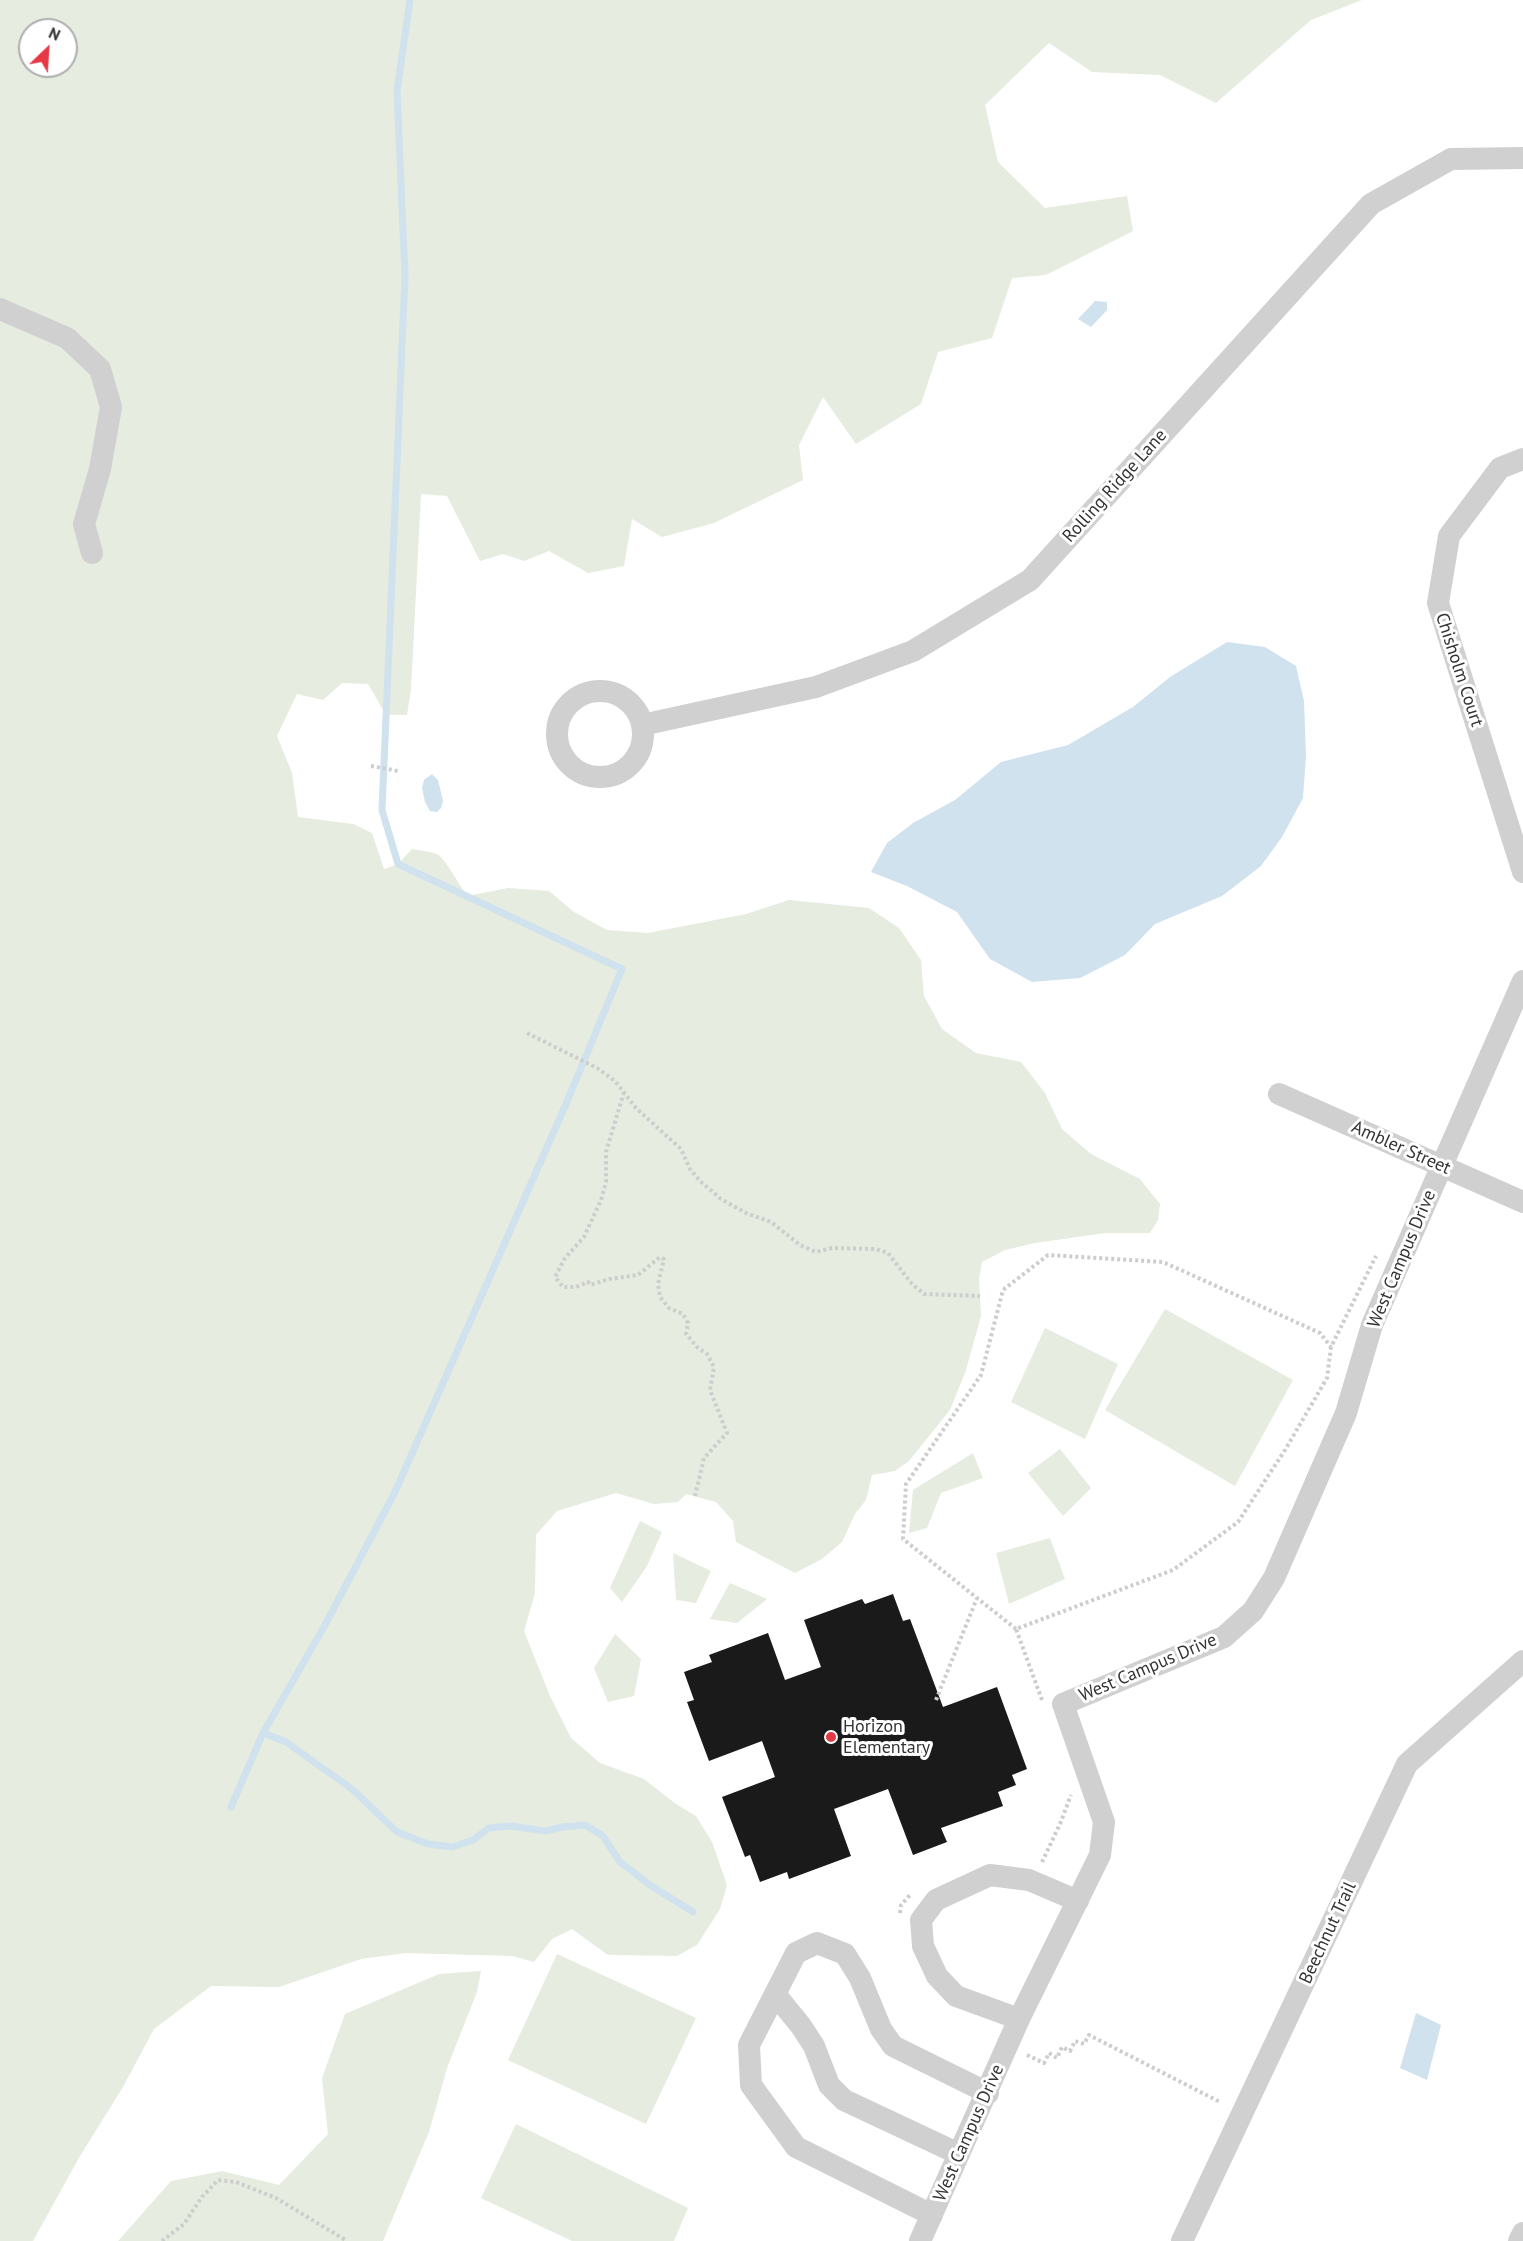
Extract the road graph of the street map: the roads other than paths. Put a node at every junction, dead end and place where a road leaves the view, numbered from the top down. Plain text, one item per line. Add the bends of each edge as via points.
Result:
1 (1523, 158) edge
2 (0, 309) edge
3 (1523, 459) edge
4 (92, 553) dead end
5 (642, 724) dead end
6 (1523, 872) edge
7 (1523, 981) edge
8 (1279, 1094) dead end
9 (1441, 1166) junction
10 (1523, 1202) edge
11 (1523, 1661) edge
12 (1078, 1901) junction
13 (775, 1994) junction
14 (1019, 2019) junction
15 (988, 2093) junction
16 (959, 2154) junction
17 (932, 2215) junction
18 (1523, 2233) edge
19 (920, 2241) edge
20 (1182, 2241) edge
21 (1519, 2241) edge

1 - 5 street, Rolling Ridge Lane via 1451,159 1371,204 1020,586 913,651 816,687
2 - 4 street via 67,338 100,369 111,407 100,469 84,524
3 - 6 street, Chisholm Court via 1500,468 1449,536 1438,603
7 - 9 street
8 - 9 street, Ambler Street
9 - 10 street, Ambler Street
9 - 12 street, West Campus Drive via 1372,1326 1346,1413 1274,1578 1253,1611 1224,1637 1063,1704 1104,1822 1100,1855
11 - 20 street, Beechnut Trail via 1407,1764
12 - 14 street, West Campus Drive
12 - 14 street via 1029,1880 990,1875 936,1900 921,1920 923,1946 937,1976 956,1996
13 - 15 street via 796,1953 817,1943 844,1954 860,1978 881,2030 892,2046
13 - 16 street via 814,2046 829,2085 844,2100
13 - 17 street via 749,2045 751,2085 796,2147
14 - 15 street, West Campus Drive
15 - 16 street, West Campus Drive
16 - 17 street, West Campus Drive
17 - 19 street, West Campus Drive
18 - 21 street

